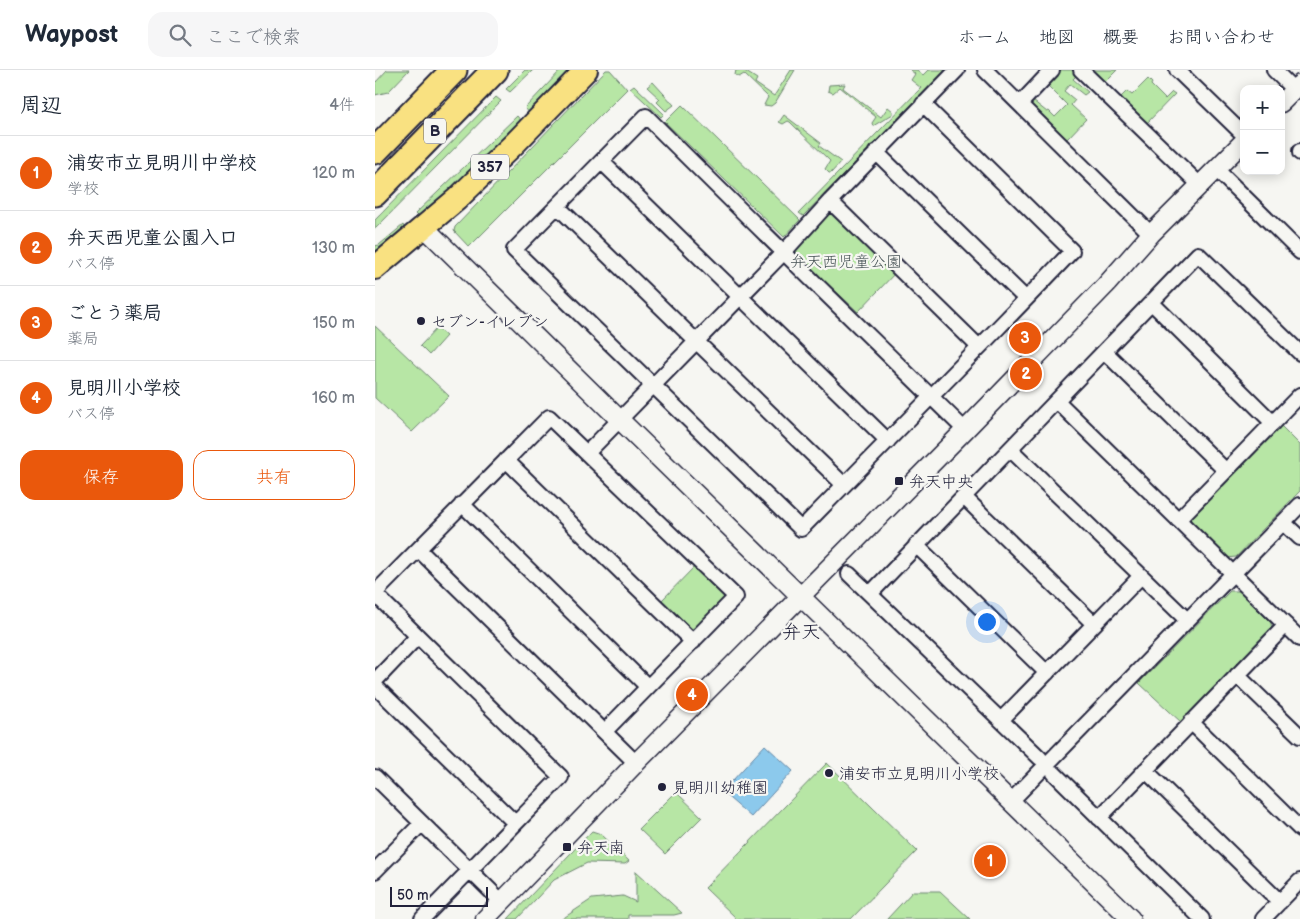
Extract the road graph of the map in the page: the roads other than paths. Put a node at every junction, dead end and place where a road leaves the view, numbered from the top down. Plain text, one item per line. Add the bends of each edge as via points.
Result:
1 (454, 70) edge
2 (495, 70) edge
3 (586, 70) edge
4 (957, 70) edge
5 (985, 70) edge
6 (1052, 70) edge
7 (1081, 70) edge
8 (1177, 70) edge
9 (1274, 70) edge
10 (1297, 87) edge
11 (1285, 99) edge
12 (923, 104) junction
13 (1020, 104) junction
14 (1240, 131) edge
15 (1240, 145) edge
16 (375, 151) edge
17 (876, 152) junction
18 (602, 162) junction
19 (1216, 169) junction
20 (1201, 186) junction
21 (375, 193) edge
22 (830, 200) junction
23 (558, 206) junction
24 (424, 227) junction
25 (1151, 234) junction
26 (784, 252) junction
27 (1300, 252) edge
28 (379, 267) edge
29 (740, 296) junction
30 (1026, 299) junction
31 (1152, 303) junction
32 (696, 342) junction
33 (979, 347) junction
34 (1105, 352) junction
35 (1300, 353) edge
36 (653, 385) junction
37 (931, 396) junction
38 (1300, 396) edge
39 (1057, 401) junction
40 (619, 420) junction
41 (1273, 423) junction
42 (965, 430) junction
43 (888, 441) junction
44 (1010, 449) junction
45 (587, 453) junction
46 (506, 460) junction
47 (1225, 470) junction
48 (844, 485) junction
49 (964, 497) junction
50 (462, 504) junction
51 (1300, 505) edge
52 (1178, 520) junction
53 (1283, 522) junction
54 (1300, 538) edge
55 (917, 545) junction
56 (419, 550) junction
57 (849, 574) dead end
58 (1233, 575) junction
59 (1141, 576) junction
60 (375, 594) edge
61 (870, 594) junction
62 (801, 597) junction
63 (1187, 620) junction
64 (1094, 624) junction
65 (1286, 625) junction
66 (417, 636) junction
67 (1300, 639) edge
68 (693, 642) junction
69 (1047, 673) junction
70 (1237, 675) junction
71 (375, 681) edge
72 (375, 686) edge
73 (649, 687) junction
74 (1001, 720) junction
75 (1191, 722) junction
76 (605, 731) junction
77 (1300, 736) edge
78 (1039, 758) dead end
79 (636, 763) junction
80 (1145, 770) junction
81 (1054, 773) dead end
82 (375, 777) edge
83 (1011, 801) junction
84 (1099, 818) junction
85 (422, 823) junction
86 (515, 823) junction
87 (1300, 829) edge
88 (470, 870) junction
89 (375, 872) edge
90 (1300, 881) edge
91 (502, 902) junction
92 (1280, 902) junction
93 (422, 919) edge
94 (485, 919) edge
95 (1131, 919) edge
96 (1202, 919) edge
97 (1263, 919) edge

1 - 16 highway, B
2 - 21 highway, B
3 - 24 highway, 357 via 486,171
4 - 12 street
5 - 13 street
6 - 13 street
7 - 20 street
8 - 14 street
9 - 10 street
10 - 11 street
12 - 17 street
12 - 30 street via 1072,251
13 - 25 street
15 - 19 street
17 - 22 street
17 - 30 street
18 - 23 street
18 - 26 street via 646,116
18 - 29 street
19 - 20 street
19 - 27 street
20 - 25 street
22 - 26 street
22 - 33 street
23 - 32 street
23 - 36 street via 514,250
24 - 28 highway, 357
24 - 40 street
25 - 42 street
26 - 29 street
26 - 37 street
29 - 32 street
29 - 43 street
30 - 33 street
31 - 34 street
31 - 35 street via 1198,254
31 - 41 street
32 - 36 street
32 - 48 street
33 - 37 street
34 - 39 street
34 - 47 street
36 - 40 street
36 - 48 street via 801,530
37 - 42 street
37 - 43 street
38 - 41 street
39 - 44 street
39 - 52 street
40 - 45 street
40 - 62 street
41 - 47 street
42 - 62 street
43 - 48 street
44 - 49 street
44 - 59 street
45 - 46 street via 549,417
45 - 68 street via 736,597
46 - 50 street
46 - 68 street
47 - 52 street
49 - 55 street
49 - 64 street
50 - 56 street
50 - 73 street
51 - 53 street
52 - 58 street
53 - 54 street
53 - 58 street
55 - 61 street
55 - 69 street
56 - 60 street
56 - 76 street
57 - 61 street
58 - 63 street
58 - 65 street
59 - 63 street
59 - 64 street
60 - 66 street
61 - 74 street
62 - 79 street
62 - 83 street
63 - 83 street
64 - 69 street
65 - 67 street
65 - 70 street
66 - 71 street
66 - 86 street via 561,777
68 - 73 street
69 - 74 street
70 - 75 street
70 - 77 street
72 - 86 street
73 - 76 street
74 - 78 street
75 - 80 street
75 - 87 street
76 - 79 street
79 - 91 street
80 - 84 street
80 - 92 street
81 - 84 street
82 - 85 street
83 - 95 street
84 - 96 street
85 - 88 street
85 - 89 street
86 - 88 street
88 - 91 street
88 - 93 street
90 - 92 street
91 - 94 street
92 - 97 street

